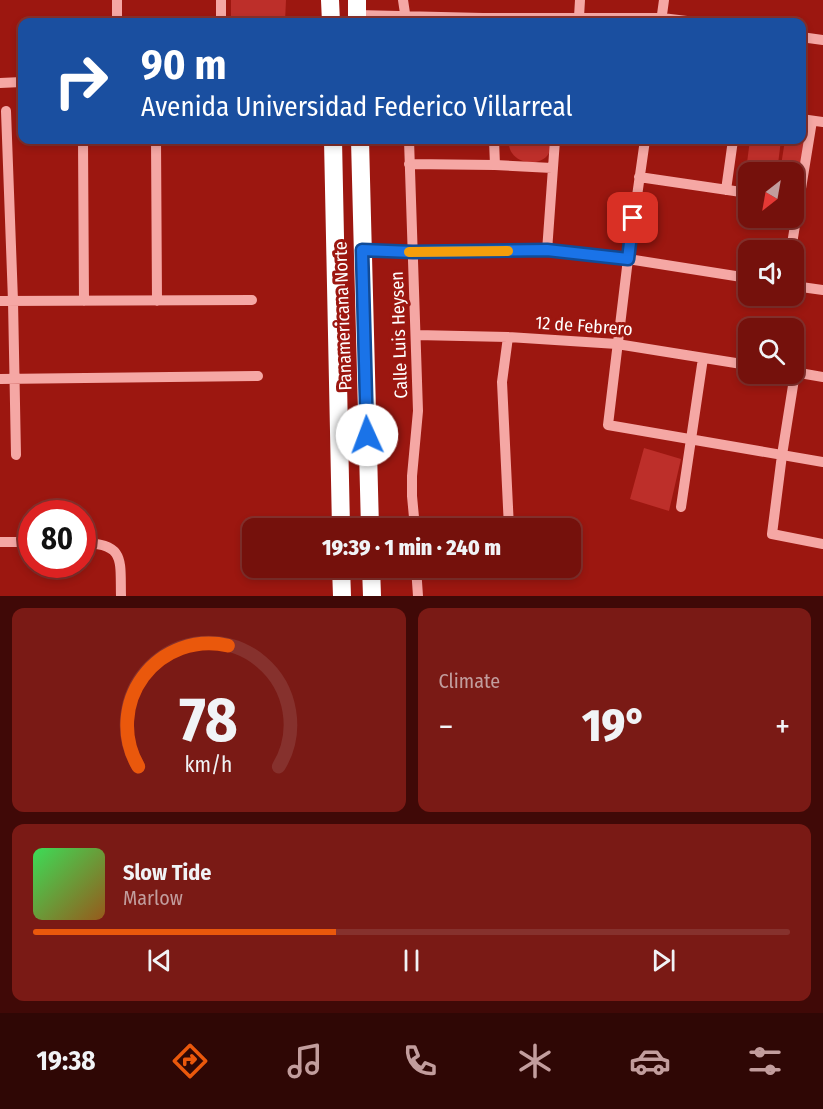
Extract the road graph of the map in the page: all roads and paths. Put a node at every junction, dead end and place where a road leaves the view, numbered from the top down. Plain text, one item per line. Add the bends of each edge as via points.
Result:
1 (117, 0) edge
2 (221, 0) edge
3 (330, 0) edge
4 (404, 0) edge
5 (580, 0) edge
6 (664, 0) edge
7 (357, 12) edge
8 (579, 17) junction
9 (117, 18) edge
10 (221, 18) edge
11 (331, 18) edge
12 (399, 18) edge
13 (406, 18) edge
14 (547, 18) edge
15 (606, 18) edge
16 (661, 18) edge
17 (806, 38) edge
18 (823, 40) edge
19 (18, 82) edge
20 (0, 83) edge
21 (6, 111) dead end
22 (812, 121) edge
23 (83, 144) edge
24 (156, 144) edge
25 (333, 144) edge
26 (360, 144) edge
27 (408, 144) edge
28 (494, 144) edge
29 (555, 144) edge
30 (644, 144) edge
31 (732, 144) edge
32 (804, 162) edge
33 (409, 164) junction
34 (495, 165) junction
35 (552, 168) junction
36 (639, 177) junction
37 (726, 190) junction
38 (738, 192) edge
39 (362, 250) junction
40 (547, 250) junction
41 (413, 252) junction
42 (628, 259) junction
43 (738, 276) edge
44 (804, 287) edge
45 (823, 290) edge
46 (252, 300) dead end
47 (0, 301) edge
48 (13, 301) junction
49 (84, 301) junction
50 (157, 301) junction
51 (416, 335) junction
52 (508, 337) junction
53 (617, 344) junction
54 (703, 358) junction
55 (738, 363) edge
56 (804, 374) edge
57 (258, 376) dead end
58 (823, 377) edge
59 (15, 378) junction
60 (0, 379) edge
61 (792, 384) edge
62 (692, 439) junction
63 (16, 455) dead end
64 (782, 455) junction
65 (823, 462) edge
66 (681, 507) dead end
67 (341, 518) edge
68 (370, 518) edge
69 (414, 518) edge
70 (509, 518) edge
71 (0, 542) edge
72 (18, 542) edge
73 (96, 543) edge
74 (823, 544) edge
75 (341, 578) edge
76 (371, 578) edge
77 (417, 578) edge
78 (121, 596) edge
79 (342, 596) edge
80 (372, 596) edge
81 (418, 596) edge

1 - 9 street
2 - 10 street
3 - 11 highway
4 - 13 street
5 - 8 street
6 - 16 street
7 - 12 street
8 - 14 street
8 - 15 street
17 - 18 street
19 - 20 street
21 - 48 street
22 - 32 street
23 - 49 street
24 - 50 street
25 - 67 highway, Panamericana Norte
26 - 39 highway, Panamericana Norte
27 - 33 street, Calle Luis Heysen
28 - 34 street
29 - 35 street
30 - 36 street
31 - 37 street
33 - 34 street
33 - 41 street, Calle Luis Heysen
34 - 35 street
35 - 40 street
36 - 37 street
36 - 42 street
37 - 38 street
39 - 41 street
39 - 68 highway, Panamericana Norte
40 - 41 street
40 - 42 street
41 - 51 street, Calle Luis Heysen
42 - 43 street
42 - 53 street
44 - 45 street
46 - 50 street
47 - 48 street
48 - 49 street
48 - 59 street
49 - 50 street
51 - 52 street, 12 de Febrero
51 - 69 street, Calle Luis Heysen
52 - 53 street, 12 de Febrero
52 - 70 street via 502,382
53 - 54 street, 12 de Febrero
53 - 62 street via 608,425
54 - 55 street, 12 de Febrero
54 - 62 street
56 - 58 street
57 - 59 street
59 - 60 street
59 - 63 street
61 - 64 street
62 - 64 street
62 - 66 street
64 - 65 street
64 - 74 street via 772,534
71 - 72 street
73 - 78 street via 114,549 120,559
75 - 79 highway
76 - 80 highway
77 - 81 street

